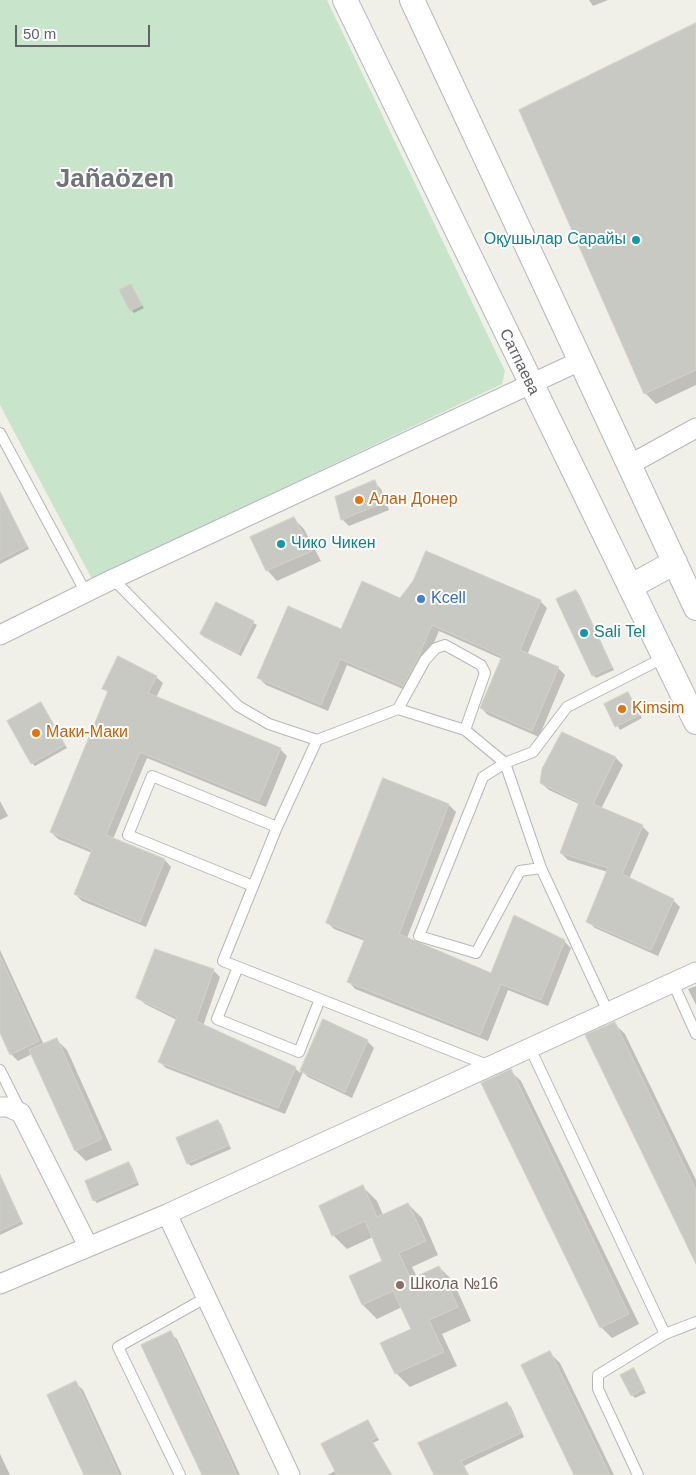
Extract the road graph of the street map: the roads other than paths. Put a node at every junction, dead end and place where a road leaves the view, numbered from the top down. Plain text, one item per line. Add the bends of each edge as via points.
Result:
1 (345, 0) edge
2 (412, 0) edge
3 (580, 361) junction
4 (531, 384) junction
5 (696, 428) edge
6 (0, 433) edge
7 (629, 465) junction
8 (675, 562) junction
9 (112, 579) junction
10 (630, 586) junction
11 (86, 592) junction
12 (696, 608) edge
13 (0, 635) edge
14 (665, 657) junction
15 (398, 709) junction
16 (696, 722) edge
17 (465, 730) junction
18 (317, 740) junction
19 (505, 764) junction
20 (277, 827) junction
21 (541, 868) junction
22 (253, 886) junction
23 (238, 967) junction
24 (696, 972) edge
25 (673, 983) junction
26 (320, 999) junction
27 (608, 1012) junction
28 (696, 1034) edge
29 (530, 1048) junction
30 (491, 1066) junction
31 (0, 1070) edge
32 (0, 1107) edge
33 (21, 1112) junction
34 (167, 1214) junction
35 (88, 1246) junction
36 (0, 1284) edge
37 (207, 1296) junction
38 (696, 1322) edge
39 (664, 1334) junction
40 (180, 1475) edge
41 (290, 1475) edge
42 (638, 1475) edge

1 - 4 street, Сатпаева
2 - 3 street
3 - 4 street
3 - 7 street
4 - 9 street
4 - 10 street, Сатпаева
5 - 7 street
6 - 11 lane
7 - 8 street
8 - 10 street
8 - 12 street
9 - 11 street
9 - 18 lane via 238,706 269,724
10 - 14 street, Сатпаева
11 - 13 street
14 - 16 street, Сатпаева
14 - 19 lane via 566,707 533,752
15 - 17 lane
15 - 17 lane via 425,660 436,648 445,646 481,665 485,674
15 - 18 lane
17 - 19 lane
18 - 20 lane
19 - 21 lane
19 - 21 lane via 484,777 419,936 476,953 520,871
20 - 22 lane
20 - 22 lane via 152,776 145,793 128,835
21 - 27 lane
22 - 23 lane via 223,961
23 - 26 lane
23 - 26 lane via 217,1019 281,1045 299,1052
24 - 25 street
25 - 27 street
25 - 28 lane
26 - 30 lane
27 - 29 street
29 - 30 street
29 - 39 lane
30 - 34 street
31 - 33 lane
32 - 33 street
33 - 35 street
34 - 35 street
34 - 37 street
35 - 36 street
37 - 40 lane via 118,1347
37 - 41 street
38 - 39 lane
39 - 42 lane via 598,1375 598,1389

